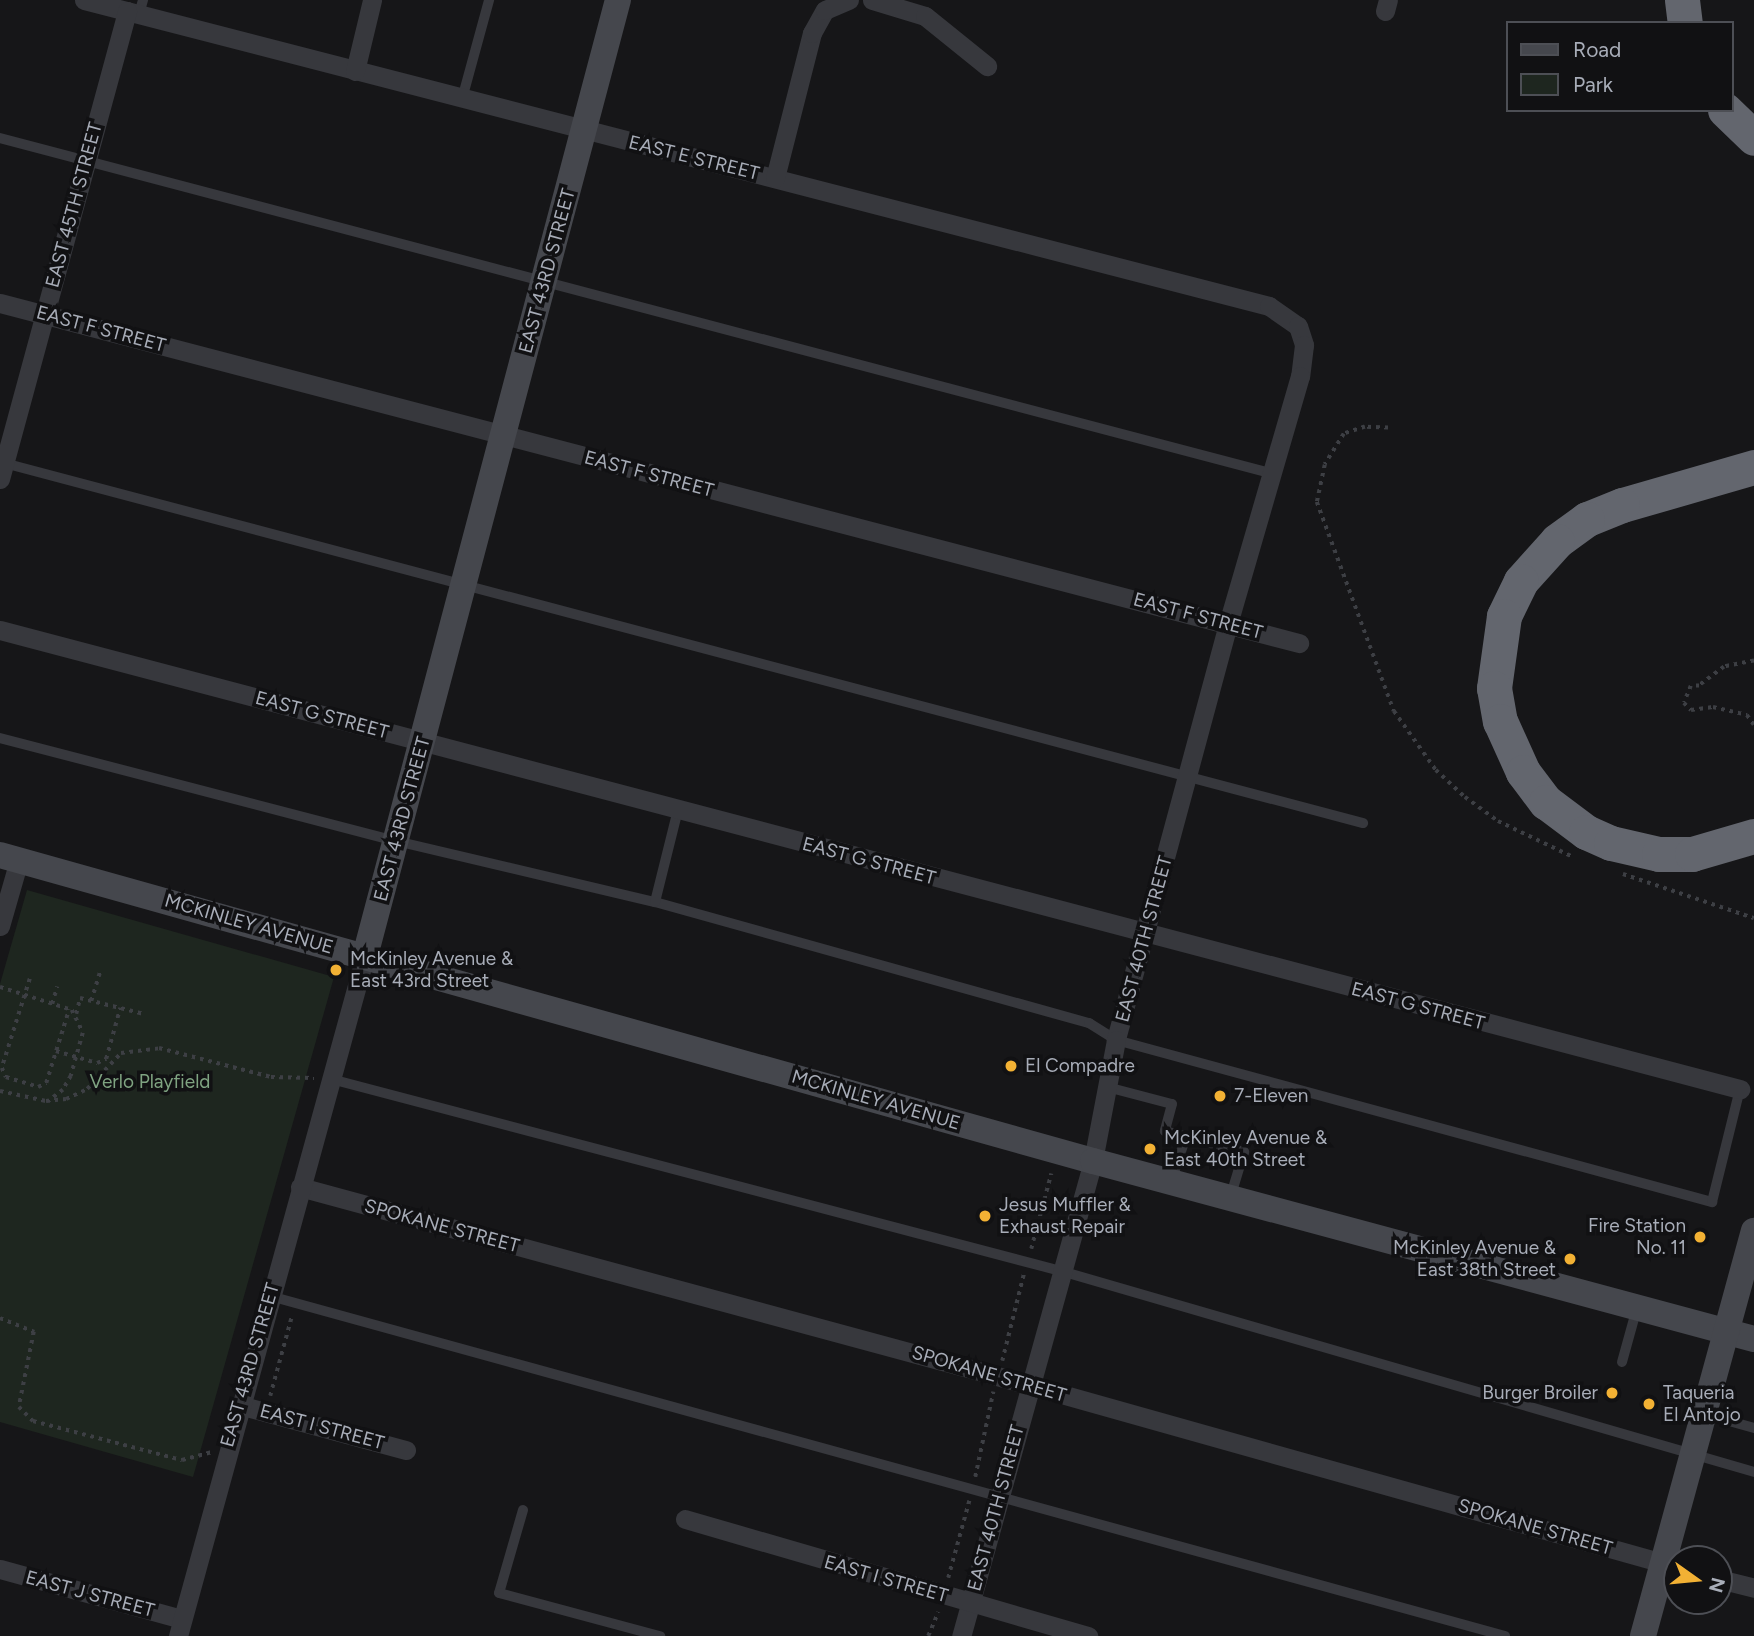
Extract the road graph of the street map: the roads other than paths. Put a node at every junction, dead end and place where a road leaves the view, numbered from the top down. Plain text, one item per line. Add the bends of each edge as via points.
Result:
1 (85, 0) edge
2 (372, 0) edge
3 (489, 0) edge
4 (618, 0) edge
5 (849, 0) edge
6 (872, 0) edge
7 (1682, 0) edge
8 (136, 9) edge
9 (1685, 21) edge
10 (987, 66) dead end
11 (355, 71) junction
12 (462, 99) junction
13 (1727, 112) edge
14 (584, 131) junction
15 (0, 138) edge
16 (1754, 138) edge
17 (86, 160) junction
18 (775, 178) junction
19 (544, 284) junction
20 (0, 303) edge
21 (45, 314) junction
22 (1298, 326) joint
23 (505, 436) junction
24 (1754, 467) edge
25 (1, 468) edge
26 (1270, 473) junction
27 (464, 587) junction
28 (1228, 624) junction
29 (0, 630) edge
30 (1299, 643) dead end
31 (0, 738) edge
32 (423, 742) junction
33 (1188, 776) junction
34 (678, 810) junction
35 (1363, 823) dead end
36 (1754, 836) edge
37 (396, 841) junction
38 (10, 858) edge
39 (655, 902) junction
40 (0, 926) edge
41 (1145, 935) junction
42 (365, 956) junction
43 (1116, 1040) junction
44 (330, 1079) junction
45 (1107, 1087) junction
46 (1740, 1089) joint
47 (1186, 1136) junction
48 (1093, 1161) junction
49 (1171, 1182) junction
50 (300, 1187) junction
51 (1230, 1198) junction
52 (1754, 1231) edge
53 (1061, 1271) junction
54 (270, 1296) junction
55 (1637, 1308) junction
56 (1726, 1332) junction
57 (1754, 1339) edge
58 (1622, 1362) dead end
59 (1029, 1385) junction
60 (239, 1405) junction
61 (1704, 1414) junction
62 (1754, 1428) edge
63 (406, 1450) dead end
64 (1693, 1455) junction
65 (1754, 1472) edge
66 (999, 1495) junction
67 (523, 1510) dead end
68 (685, 1518) dead end
69 (1674, 1545) edge
70 (1663, 1563) edge
71 (0, 1569) edge
72 (1663, 1583) edge
73 (1733, 1583) edge
74 (1754, 1588) edge
75 (970, 1603) junction
76 (179, 1628) edge
77 (660, 1636) edge
78 (961, 1636) edge
79 (1088, 1636) edge
80 (1505, 1636) edge
81 (1643, 1636) edge

1 - 8 street, EAST E STREET
2 - 11 street
3 - 12 lane
4 - 14 main road, EAST 43RD STREET
5 - 18 street via 825,10 813,33
6 - 10 street via 925,16
7 - 9 highway
8 - 11 street, EAST E STREET
8 - 17 street, EAST 45TH STREET
11 - 12 street, EAST E STREET
12 - 14 street, EAST E STREET
13 - 16 highway
14 - 18 street, EAST E STREET
14 - 19 main road, EAST 43RD STREET
15 - 17 lane
17 - 19 lane
17 - 21 street, EAST 45TH STREET
18 - 22 street, EAST E STREET via 1269,306
19 - 23 main road, EAST 43RD STREET
19 - 26 lane
20 - 21 street, EAST F STREET
21 - 23 street, EAST F STREET
21 - 25 street, EAST 45TH STREET
22 - 26 street, EAST 40TH STREET via 1304,360
23 - 27 main road, EAST 43RD STREET
23 - 28 street, EAST F STREET
24 - 36 highway via 1622,505 1587,519 1557,541 1521,581 1504,615 1494,688 1500,721 1523,772 1546,802 1586,832 1659,854 1692,853
25 - 27 lane
26 - 28 street, EAST 40TH STREET
27 - 32 main road, EAST 43RD STREET
27 - 33 lane
28 - 30 street, EAST F STREET
28 - 33 street, EAST 40TH STREET
29 - 32 street, EAST G STREET
31 - 37 lane
32 - 34 street, EAST G STREET
32 - 37 main road, EAST 43RD STREET
33 - 35 lane
33 - 41 street, EAST 40TH STREET
34 - 39 lane
34 - 41 street, EAST G STREET
37 - 39 lane
37 - 42 main road, EAST 43RD STREET
38 - 40 street
38 - 42 main road, MCKINLEY AVENUE
39 - 43 lane via 1089,1023
41 - 43 street, EAST 40TH STREET
41 - 46 street, EAST G STREET
42 - 44 street, EAST 43RD STREET
42 - 48 main road, MCKINLEY AVENUE
43 - 45 street, EAST 40TH STREET
43 - 46 lane via 1712,1202
44 - 50 street, EAST 43RD STREET
44 - 53 lane
45 - 47 lane via 1172,1104 1166,1131
45 - 48 street, EAST 40TH STREET
47 - 49 lane
47 - 51 lane via 1244,1152
48 - 49 main road, MCKINLEY AVENUE
48 - 53 street, EAST 40TH STREET
49 - 51 main road, MCKINLEY AVENUE
50 - 54 street, EAST 43RD STREET
50 - 59 street, SPOKANE STREET
51 - 55 main road, MCKINLEY AVENUE
52 - 56 main road
53 - 59 street, EAST 40TH STREET
53 - 64 lane
54 - 60 street, EAST 43RD STREET
54 - 66 lane
55 - 56 main road, MCKINLEY AVENUE
55 - 58 lane
56 - 57 main road, MCKINLEY AVENUE
56 - 61 main road
59 - 66 street, EAST 40TH STREET
59 - 70 street, SPOKANE STREET
60 - 63 street, EAST I STREET
60 - 76 street, EAST 43RD STREET
61 - 62 lane
61 - 64 main road
64 - 65 lane
64 - 69 main road
66 - 75 street, EAST 40TH STREET
66 - 80 lane
67 - 77 lane via 499,1593
68 - 75 street, EAST I STREET
71 - 76 street, EAST J STREET
72 - 81 main road
73 - 74 street
75 - 78 street, EAST 40TH STREET
75 - 79 street, EAST I STREET

